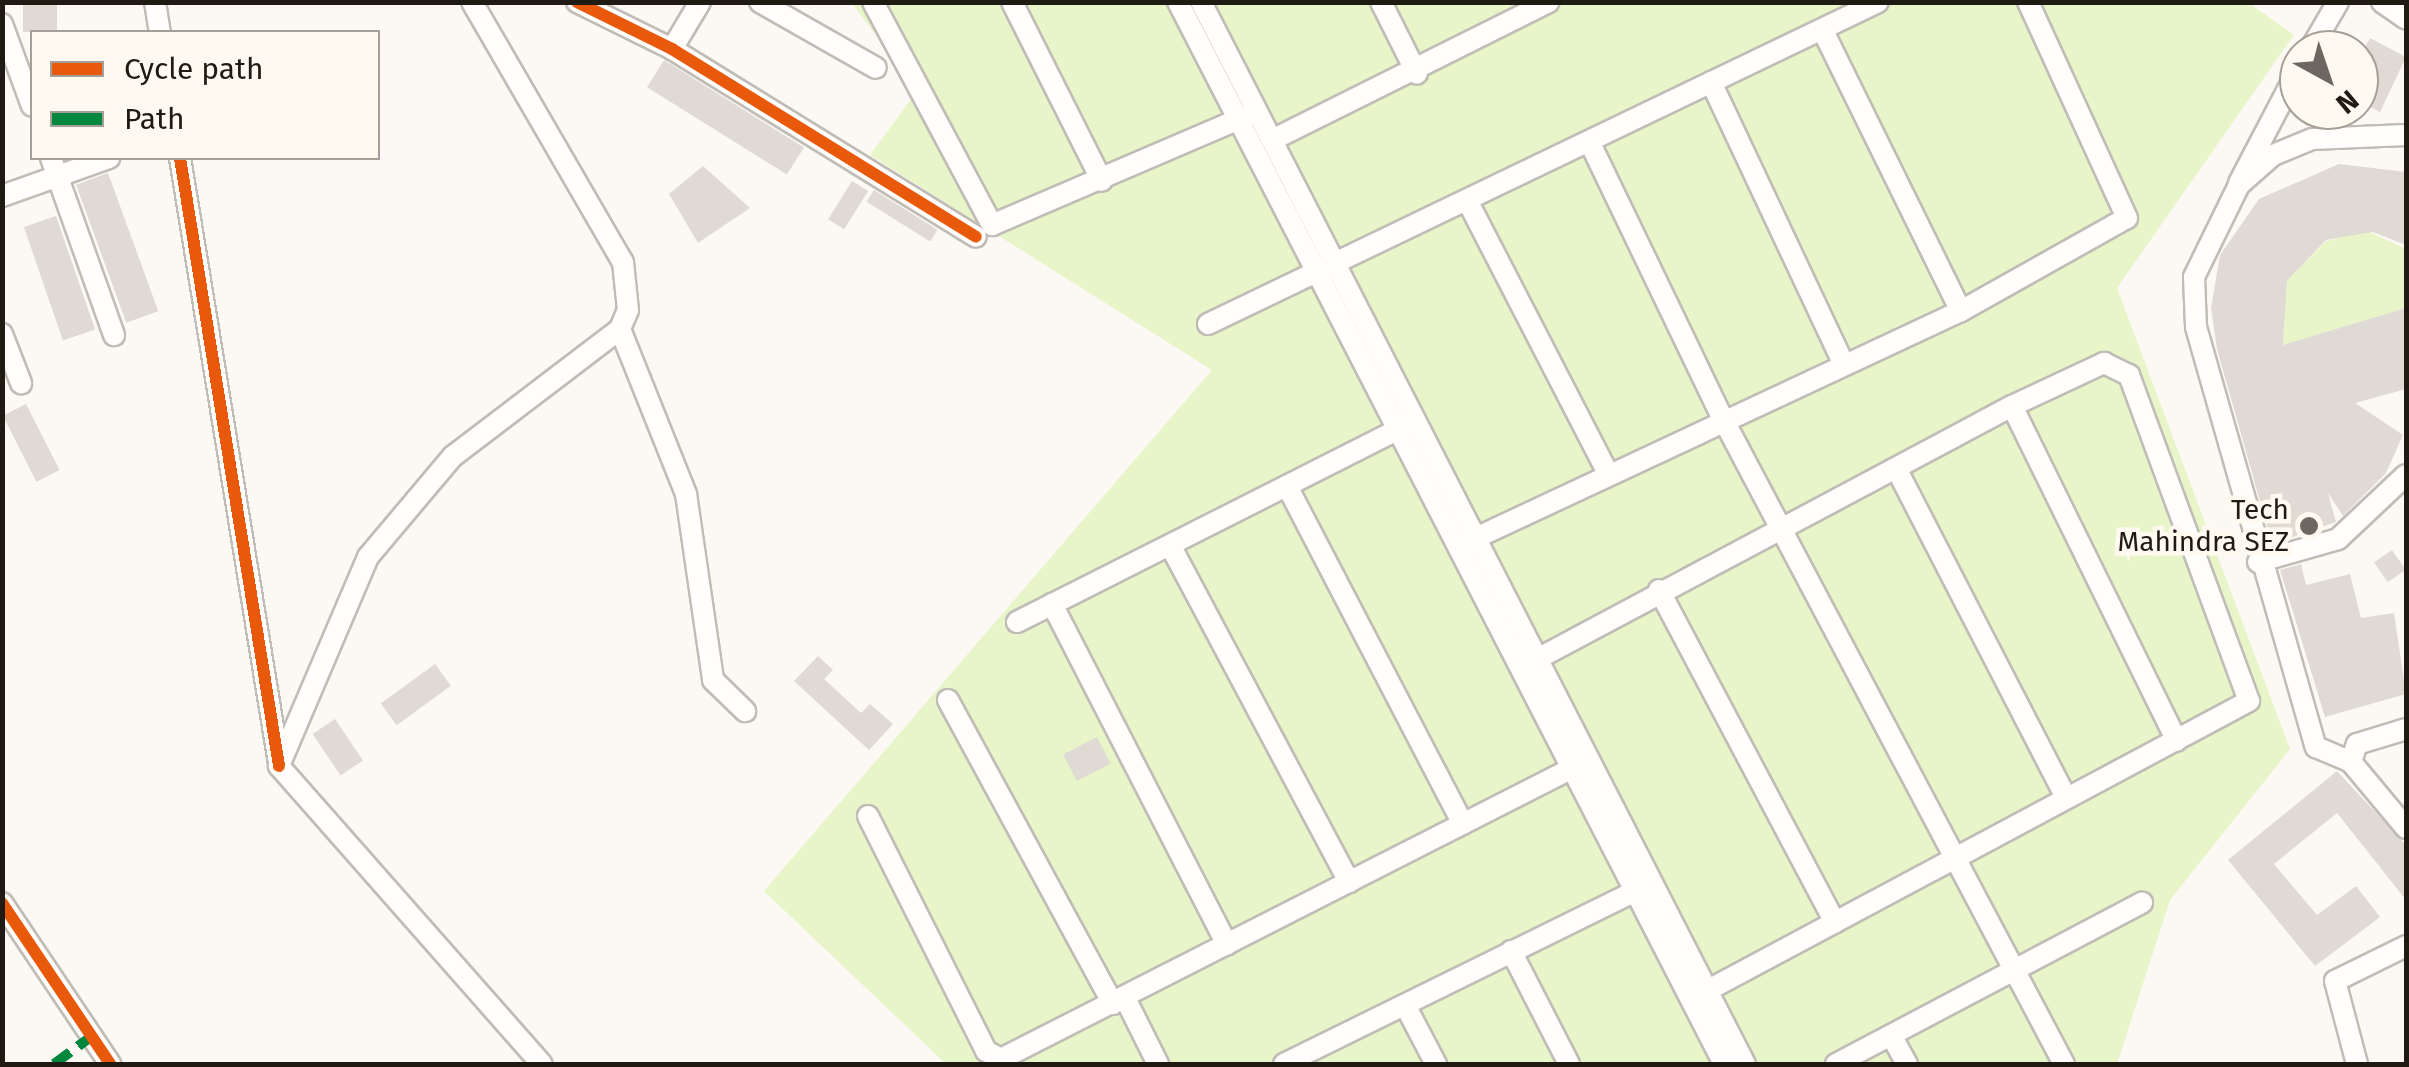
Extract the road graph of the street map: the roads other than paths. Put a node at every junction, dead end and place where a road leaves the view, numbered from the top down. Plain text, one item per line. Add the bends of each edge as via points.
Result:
1 (155, 2) edge
2 (472, 2) edge
3 (578, 2) edge
4 (700, 2) edge
5 (760, 2) edge
6 (873, 2) edge
7 (1012, 2) edge
8 (1178, 2) edge
9 (1201, 2) edge
10 (1382, 2) edge
11 (1549, 2) edge
12 (1878, 2) edge
13 (2028, 2) edge
14 (2338, 2) edge
15 (2382, 2) edge
16 (2406, 19) edge
17 (2, 24) edge
18 (160, 30) edge
19 (2322, 30) edge
20 (1823, 31) junction
21 (672, 48) junction
22 (876, 68) dead end
23 (1417, 74) junction
24 (1711, 82) junction
25 (30, 101) edge
26 (2279, 107) edge
27 (1248, 115) junction
28 (2406, 135) edge
29 (1272, 140) junction
30 (1590, 142) junction
31 (98, 160) edge
32 (180, 160) edge
33 (55, 167) edge
34 (1102, 181) junction
35 (2239, 184) junction
36 (2, 196) edge
37 (1468, 204) junction
38 (976, 237) dead end
39 (1326, 266) junction
40 (1960, 311) junction
41 (1208, 324) dead end
42 (620, 330) junction
43 (2, 334) edge
44 (114, 335) dead end
45 (1842, 361) junction
46 (21, 383) dead end
47 (2012, 406) junction
48 (1722, 419) junction
49 (1409, 424) junction
50 (1607, 471) junction
51 (1898, 472) junction
52 (2406, 475) edge
53 (1288, 486) junction
54 (1781, 528) junction
55 (1470, 540) junction
56 (1170, 545) junction
57 (2258, 562) junction
58 (1659, 590) junction
59 (1052, 604) junction
60 (1017, 622) dead end
61 (1529, 658) junction
62 (948, 700) dead end
63 (745, 711) dead end
64 (2406, 730) edge
65 (2176, 741) junction
66 (1584, 762) junction
67 (2352, 762) junction
68 (279, 766) junction
69 (2066, 798) junction
70 (868, 816) dead end
71 (1463, 824) junction
72 (2406, 828) edge
73 (1956, 858) junction
74 (1349, 882) junction
75 (1647, 885) junction
76 (2, 903) edge
77 (2142, 903) dead end
78 (1835, 922) junction
79 (1228, 945) junction
80 (2406, 946) edge
81 (1511, 951) junction
82 (2017, 974) junction
83 (1703, 993) junction
84 (1119, 1001) junction
85 (1405, 1004) junction
86 (1892, 1038) junction
87 (110, 1064) edge
88 (542, 1064) edge
89 (1158, 1064) edge
90 (1284, 1064) edge
91 (1436, 1064) edge
92 (1569, 1064) edge
93 (1724, 1064) edge
94 (1745, 1064) edge
95 (1836, 1064) edge
96 (1907, 1064) edge
97 (2064, 1064) edge
98 (2357, 1064) edge

1 - 18 street
2 - 42 street via 622,262 630,284
3 - 21 street
4 - 21 street
5 - 22 street
6 - 34 street via 992,225
7 - 34 street
8 - 27 street
9 - 27 street
10 - 23 street
11 - 23 street
12 - 20 street
13 - 40 street via 2127,218
14 - 19 street
15 - 16 street
17 - 25 street
20 - 24 street
20 - 40 street
21 - 38 street
23 - 29 street
24 - 30 street
24 - 45 street
26 - 35 street
27 - 29 street
27 - 34 street
27 - 39 street
28 - 35 street via 2312,140 2272,155
29 - 39 street
30 - 37 street
30 - 48 street
31 - 33 street
32 - 68 street
33 - 36 street
33 - 44 street
35 - 57 street via 2194,276 2196,327
37 - 39 street
37 - 50 street
39 - 41 street
39 - 49 street
40 - 45 street
42 - 63 street via 686,494 713,680
42 - 68 street via 453,456 386,533 347,598
43 - 46 street
45 - 48 street
47 - 51 street
47 - 65 street
47 - 65 street via 2104,364 2129,375 2249,690 2240,710
48 - 50 street
48 - 54 street
49 - 53 street
49 - 55 street
50 - 55 street
51 - 54 street
51 - 69 street
52 - 57 street via 2338,539
53 - 56 street
53 - 71 street
54 - 58 street
54 - 73 street
55 - 61 street
56 - 59 street
56 - 74 street
57 - 67 street via 2316,747
58 - 61 street
58 - 78 street
59 - 60 street
59 - 79 street
61 - 66 street
62 - 84 street
64 - 67 street via 2357,744
65 - 69 street
66 - 71 street
66 - 75 street
67 - 72 street
68 - 88 street
69 - 73 street
70 - 84 street via 986,1052 1015,1056
71 - 74 street
73 - 78 street
73 - 82 street
74 - 79 street
75 - 81 street
75 - 83 street
76 - 87 street
77 - 82 street
78 - 83 street
79 - 84 street
80 - 98 street via 2335,981
81 - 85 street
81 - 92 street
82 - 86 street
82 - 97 street
83 - 93 street
83 - 94 street
84 - 89 street
85 - 90 street
85 - 91 street
86 - 95 street
86 - 96 street

